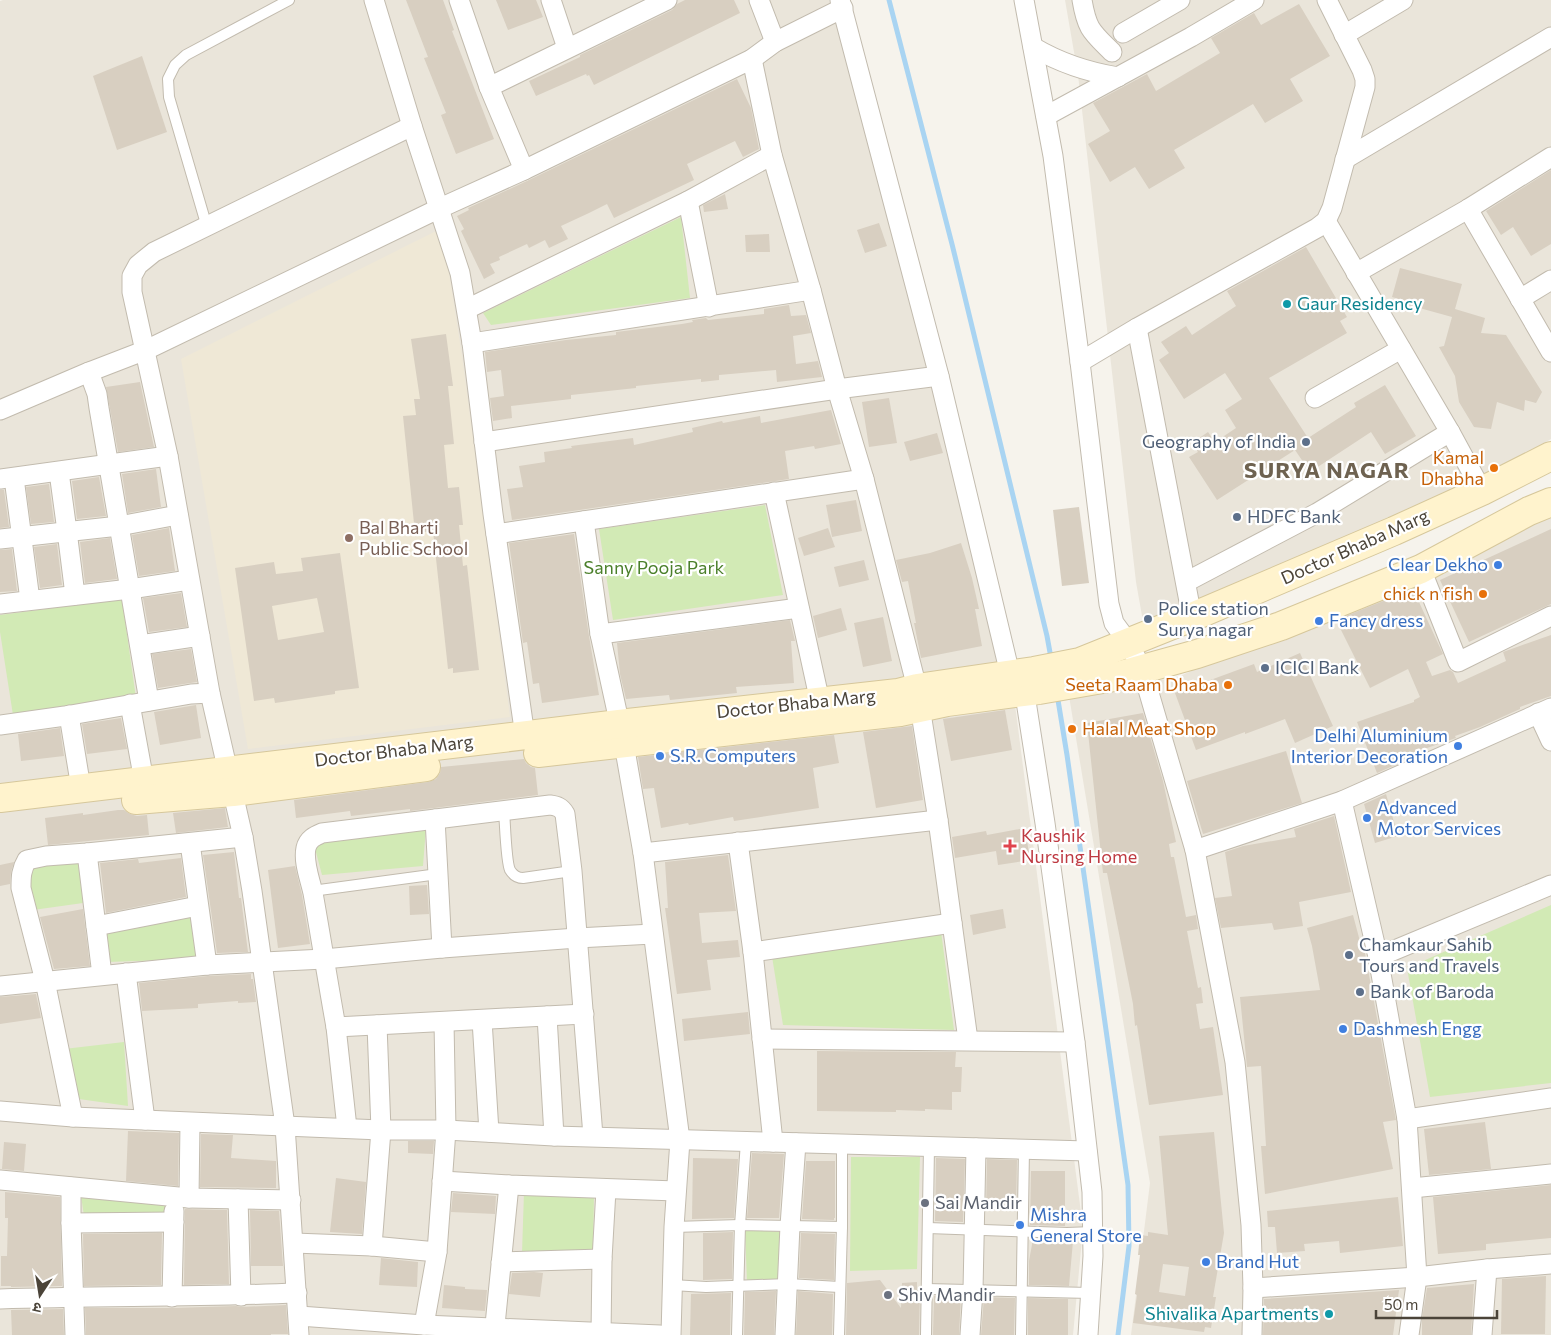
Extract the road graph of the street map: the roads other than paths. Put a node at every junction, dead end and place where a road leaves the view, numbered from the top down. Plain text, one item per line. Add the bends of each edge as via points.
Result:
1 (289, 0) edge
2 (374, 0) edge
3 (459, 0) edge
4 (551, 0) edge
5 (667, 0) edge
6 (759, 0) edge
7 (1024, 0) edge
8 (1082, 0) edge
9 (1180, 0) edge
10 (1254, 0) edge
11 (1327, 0) edge
12 (1403, 0) edge
13 (841, 4) edge
14 (1124, 33) dead end
15 (1344, 35) junction
16 (1551, 37) edge
17 (775, 42) junction
18 (1033, 47) junction
19 (567, 48) junction
20 (1112, 52) dead end
21 (752, 59) junction
22 (1118, 77) junction
23 (488, 87) junction
24 (1046, 116) junction
25 (412, 126) junction
26 (772, 155) junction
27 (1551, 157) edge
28 (1345, 159) junction
29 (524, 170) junction
30 (688, 201) junction
31 (438, 209) junction
32 (1468, 209) junction
33 (1326, 221) junction
34 (207, 227) junction
35 (1356, 273) junction
36 (1551, 280) edge
37 (811, 290) junction
38 (1520, 299) junction
39 (709, 307) junction
40 (467, 309) junction
41 (1138, 328) junction
42 (472, 343) junction
43 (146, 350) junction
44 (1401, 350) junction
45 (1551, 352) edge
46 (1080, 362) junction
47 (89, 372) junction
48 (939, 376) junction
49 (837, 389) junction
50 (1315, 398) dead end
51 (0, 410) edge
52 (1450, 432) junction
53 (484, 442) junction
54 (168, 456) junction
55 (1551, 456) edge
56 (110, 464) junction
57 (59, 472) junction
58 (7, 478) edge
59 (864, 479) junction
60 (1482, 491) junction
61 (774, 492) junction
62 (1551, 502) edge
63 (178, 515) junction
64 (584, 521) junction
65 (119, 526) junction
66 (67, 531) junction
67 (496, 534) junction
68 (22, 536) junction
69 (0, 539) edge
70 (1421, 568) junction
71 (189, 580) junction
72 (1186, 582) junction
73 (130, 589) junction
74 (74, 595) junction
75 (30, 600) junction
76 (0, 604) edge
77 (799, 608) junction
78 (1551, 616) edge
79 (1192, 617) junction
80 (600, 634) junction
81 (200, 636) junction
82 (1128, 642) junction
83 (140, 645) junction
84 (1142, 669) junction
85 (1079, 672) junction
86 (1024, 682) junction
87 (210, 692) junction
88 (918, 698) junction
89 (149, 701) junction
90 (820, 702) junction
91 (130, 704) junction
92 (1544, 711) edge
93 (70, 715) junction
94 (0, 722) edge
95 (622, 734) junction
96 (525, 736) junction
97 (1551, 741) edge
98 (144, 781) junction
99 (230, 781) junction
100 (81, 788) junction
101 (0, 798) edge
102 (1342, 801) junction
103 (504, 811) junction
104 (0, 815) edge
105 (435, 819) junction
106 (938, 820) junction
107 (243, 837) junction
108 (738, 842) junction
109 (190, 843) junction
110 (1195, 850) junction
111 (87, 853) junction
112 (643, 853) junction
113 (572, 871) junction
114 (438, 874) junction
115 (1551, 884) edge
116 (312, 891) junction
117 (198, 906) junction
118 (952, 923) junction
119 (96, 926) junction
120 (653, 934) junction
121 (577, 938) junction
122 (442, 948) junction
123 (753, 952) junction
124 (1378, 957) junction
125 (324, 958) junction
126 (262, 962) junction
127 (206, 965) junction
128 (126, 973) junction
129 (102, 975) junction
130 (45, 981) junction
131 (0, 986) edge
132 (584, 1014) junction
133 (547, 1016) junction
134 (482, 1020) junction
135 (444, 1022) junction
136 (377, 1025) junction
137 (336, 1028) junction
138 (762, 1038) junction
139 (968, 1040) junction
140 (1075, 1042) junction
141 (1551, 1098) edge
142 (0, 1111) edge
143 (73, 1118) junction
144 (1407, 1119) junction
145 (145, 1120) junction
146 (190, 1123) junction
147 (285, 1126) junction
148 (347, 1128) junction
149 (381, 1130) junction
150 (446, 1130) junction
151 (488, 1132) junction
152 (554, 1136) junction
153 (593, 1136) junction
154 (680, 1140) junction
155 (746, 1142) junction
156 (773, 1142) junction
157 (796, 1143) junction
158 (842, 1144) junction
159 (929, 1147) junction
160 (976, 1148) junction
161 (1024, 1149) junction
162 (1087, 1151) junction
163 (1551, 1174) edge
164 (0, 1180) edge
165 (442, 1181) junction
166 (509, 1186) junction
167 (71, 1187) junction
168 (1412, 1188) junction
169 (606, 1190) junction
170 (676, 1191) junction
171 (182, 1197) junction
172 (238, 1199) junction
173 (291, 1200) junction
174 (174, 1222) junction
175 (71, 1223) junction
176 (740, 1225) junction
177 (790, 1226) junction
178 (674, 1227) junction
179 (842, 1227) junction
180 (928, 1228) junction
181 (974, 1230) junction
182 (1023, 1231) junction
183 (1092, 1232) junction
184 (294, 1243) junction
185 (372, 1246) junction
186 (437, 1252) junction
187 (602, 1260) junction
188 (501, 1262) junction
189 (1551, 1264) edge
190 (1487, 1268) junction
191 (1417, 1277) junction
192 (788, 1284) junction
193 (672, 1285) junction
194 (739, 1286) junction
195 (839, 1287) junction
196 (1253, 1288) junction
197 (927, 1289) junction
198 (973, 1290) junction
199 (1022, 1292) junction
200 (297, 1293) junction
201 (1090, 1293) junction
202 (74, 1296) junction
203 (240, 1296) junction
204 (172, 1297) junction
205 (0, 1299) edge
206 (424, 1325) junction
207 (299, 1326) edge
208 (495, 1331) edge
209 (601, 1333) edge
210 (75, 1335) edge
211 (660, 1335) edge
212 (671, 1335) edge
213 (737, 1335) edge
214 (786, 1335) edge
215 (838, 1335) edge
216 (926, 1335) edge
217 (970, 1335) edge
218 (1022, 1335) edge
219 (1088, 1335) edge
220 (1252, 1335) edge
221 (1409, 1335) edge
222 (1482, 1335) edge

1 - 34 lane via 186,55 175,65 168,79 169,97
2 - 25 street
3 - 23 street
4 - 19 street
5 - 19 street
6 - 17 street
7 - 18 street
8 - 20 street via 1089,28
9 - 14 street
10 - 22 street
11 - 15 street
12 - 15 street
13 - 17 street
13 - 48 street
15 - 28 street via 1365,79
16 - 28 street
17 - 21 street
18 - 22 street via 1086,71
18 - 24 street
19 - 23 street
21 - 26 street
21 - 29 street
22 - 24 street
23 - 29 street
24 - 46 street
25 - 31 street
25 - 34 street
26 - 30 street
26 - 37 street
27 - 32 street
28 - 33 street
29 - 31 street
30 - 39 street
30 - 40 street
31 - 40 street via 460,273
31 - 43 street
32 - 35 street
32 - 38 street
33 - 35 street
33 - 41 street
34 - 43 street via 154,252 138,265 132,276 132,292
35 - 44 street
36 - 38 street
37 - 39 street
37 - 49 street
38 - 45 street
39 - 42 street
40 - 42 street
41 - 46 street
41 - 72 street
42 - 53 street
43 - 47 street
43 - 54 street
44 - 50 street
44 - 52 street
46 - 82 street via 1109,604 1114,624
47 - 51 street
47 - 56 street via 97,394
48 - 49 street
48 - 86 street
49 - 53 street
49 - 59 street
52 - 60 street
52 - 72 street via 1317,513
53 - 67 street
54 - 56 street
54 - 63 street
55 - 60 street, Doctor Bhaba Marg
56 - 57 street
56 - 65 street
57 - 58 street
57 - 66 street
58 - 68 street
59 - 61 street
59 - 88 street
60 - 79 street, Doctor Bhaba Marg
61 - 64 street
61 - 77 street
62 - 70 street, Doctor Bhaba Marg
63 - 65 street
63 - 71 street
64 - 67 street
64 - 80 street
65 - 66 street
65 - 73 street
66 - 68 street
66 - 74 street
67 - 96 street
68 - 69 street
68 - 75 street
70 - 78 street via 1458,662
70 - 84 street, Doctor Bhaba Marg via 1281,626
71 - 73 street
71 - 81 street
72 - 79 street
73 - 74 street
73 - 83 street
74 - 75 street
75 - 76 street
77 - 80 street
77 - 90 street
79 - 82 street, Doctor Bhaba Marg
80 - 95 street
81 - 83 street
81 - 87 street
82 - 84 street
82 - 85 street, Doctor Bhaba Marg
83 - 89 street
84 - 85 street, Doctor Bhaba Marg via 1114,677
84 - 110 street
85 - 86 street, Doctor Bhaba Marg
86 - 88 street, Doctor Bhaba Marg
86 - 140 street
87 - 89 street
87 - 99 street
88 - 90 street, Doctor Bhaba Marg via 898,693
88 - 95 street, Doctor Bhaba Marg via 900,712
88 - 106 street
89 - 91 street
90 - 95 street, Doctor Bhaba Marg
91 - 93 street
91 - 98 street
92 - 97 street
92 - 102 street
93 - 94 street
93 - 100 street
95 - 96 street, Doctor Bhaba Marg
95 - 99 street, Doctor Bhaba Marg via 491,758
95 - 112 street
96 - 99 street, Doctor Bhaba Marg
98 - 99 street, Doctor Bhaba Marg
98 - 100 street, Doctor Bhaba Marg
99 - 104 street, Doctor Bhaba Marg via 121,801
99 - 107 street
100 - 101 street, Doctor Bhaba Marg
102 - 110 street
102 - 124 street
103 - 105 street
103 - 113 street via 550,805 562,808
103 - 113 lane via 508,865 518,878
105 - 114 street
105 - 116 street via 322,833 313,837 305,850
106 - 108 street
106 - 118 street
107 - 109 street
107 - 126 street
108 - 112 street
108 - 123 street
109 - 111 street
109 - 117 street
110 - 196 street via 1235,1062 1251,1225
111 - 119 street
111 - 130 street via 35,857 27,860 23,867 21,888
112 - 120 street
113 - 121 street
114 - 116 lane
114 - 122 street
115 - 124 street
116 - 125 street
117 - 119 street
117 - 127 street
118 - 123 street
118 - 139 street
119 - 129 street
120 - 121 street
120 - 154 street
121 - 122 street
121 - 132 street
122 - 125 street
123 - 138 street
124 - 144 street
125 - 126 street
125 - 137 street
126 - 127 street
126 - 147 street
127 - 128 street
128 - 129 street
128 - 145 street
129 - 130 street
130 - 131 street
130 - 143 street
132 - 133 street
132 - 153 street
133 - 134 street
133 - 152 street
134 - 135 street
134 - 151 street
135 - 136 street
135 - 150 street
136 - 137 street
136 - 149 street
137 - 148 street
138 - 139 street
138 - 156 street
139 - 140 street
140 - 162 street
141 - 144 street
142 - 143 street
143 - 145 street
144 - 168 street
145 - 146 street
146 - 147 street
146 - 171 street
147 - 148 street
147 - 173 street
148 - 149 street
149 - 150 street
149 - 185 street
150 - 151 street
150 - 165 street
151 - 152 street
152 - 153 street
153 - 154 street
154 - 155 street
154 - 170 street
155 - 156 street
155 - 176 lane
156 - 157 street
157 - 158 street
157 - 177 street
158 - 159 street
158 - 179 lane
159 - 160 street
159 - 180 lane
160 - 161 street
160 - 181 street
161 - 162 street
161 - 182 lane
162 - 183 street
163 - 168 street
164 - 167 street
165 - 166 street
165 - 186 street
166 - 169 street
166 - 188 street
167 - 171 street
167 - 175 street
168 - 191 street
169 - 170 street
169 - 187 street
170 - 178 street
171 - 172 street
171 - 174 street
172 - 173 street
172 - 203 street
173 - 184 street
174 - 175 street
174 - 204 street
175 - 202 street
176 - 177 lane
176 - 178 lane
176 - 194 lane
177 - 179 lane
177 - 192 street
178 - 193 street
179 - 195 lane
180 - 181 lane
180 - 197 lane
181 - 182 lane
181 - 198 street
182 - 183 lane
182 - 199 lane
183 - 201 street
184 - 185 street
184 - 200 street
185 - 186 street
186 - 206 street
187 - 188 street
187 - 209 street
188 - 208 street
189 - 190 street
190 - 191 street
190 - 222 street
191 - 196 street
191 - 221 street
192 - 194 lane
192 - 195 lane
192 - 214 street
193 - 194 lane
193 - 212 street
194 - 213 lane
195 - 215 lane
196 - 220 street
197 - 198 lane
197 - 216 lane
198 - 199 lane
198 - 217 street
199 - 201 lane
199 - 218 lane
200 - 203 street
200 - 207 street
201 - 219 street
202 - 204 street
202 - 205 street
202 - 210 street
203 - 204 street
206 - 207 street
206 - 208 street
208 - 209 street
209 - 211 street

